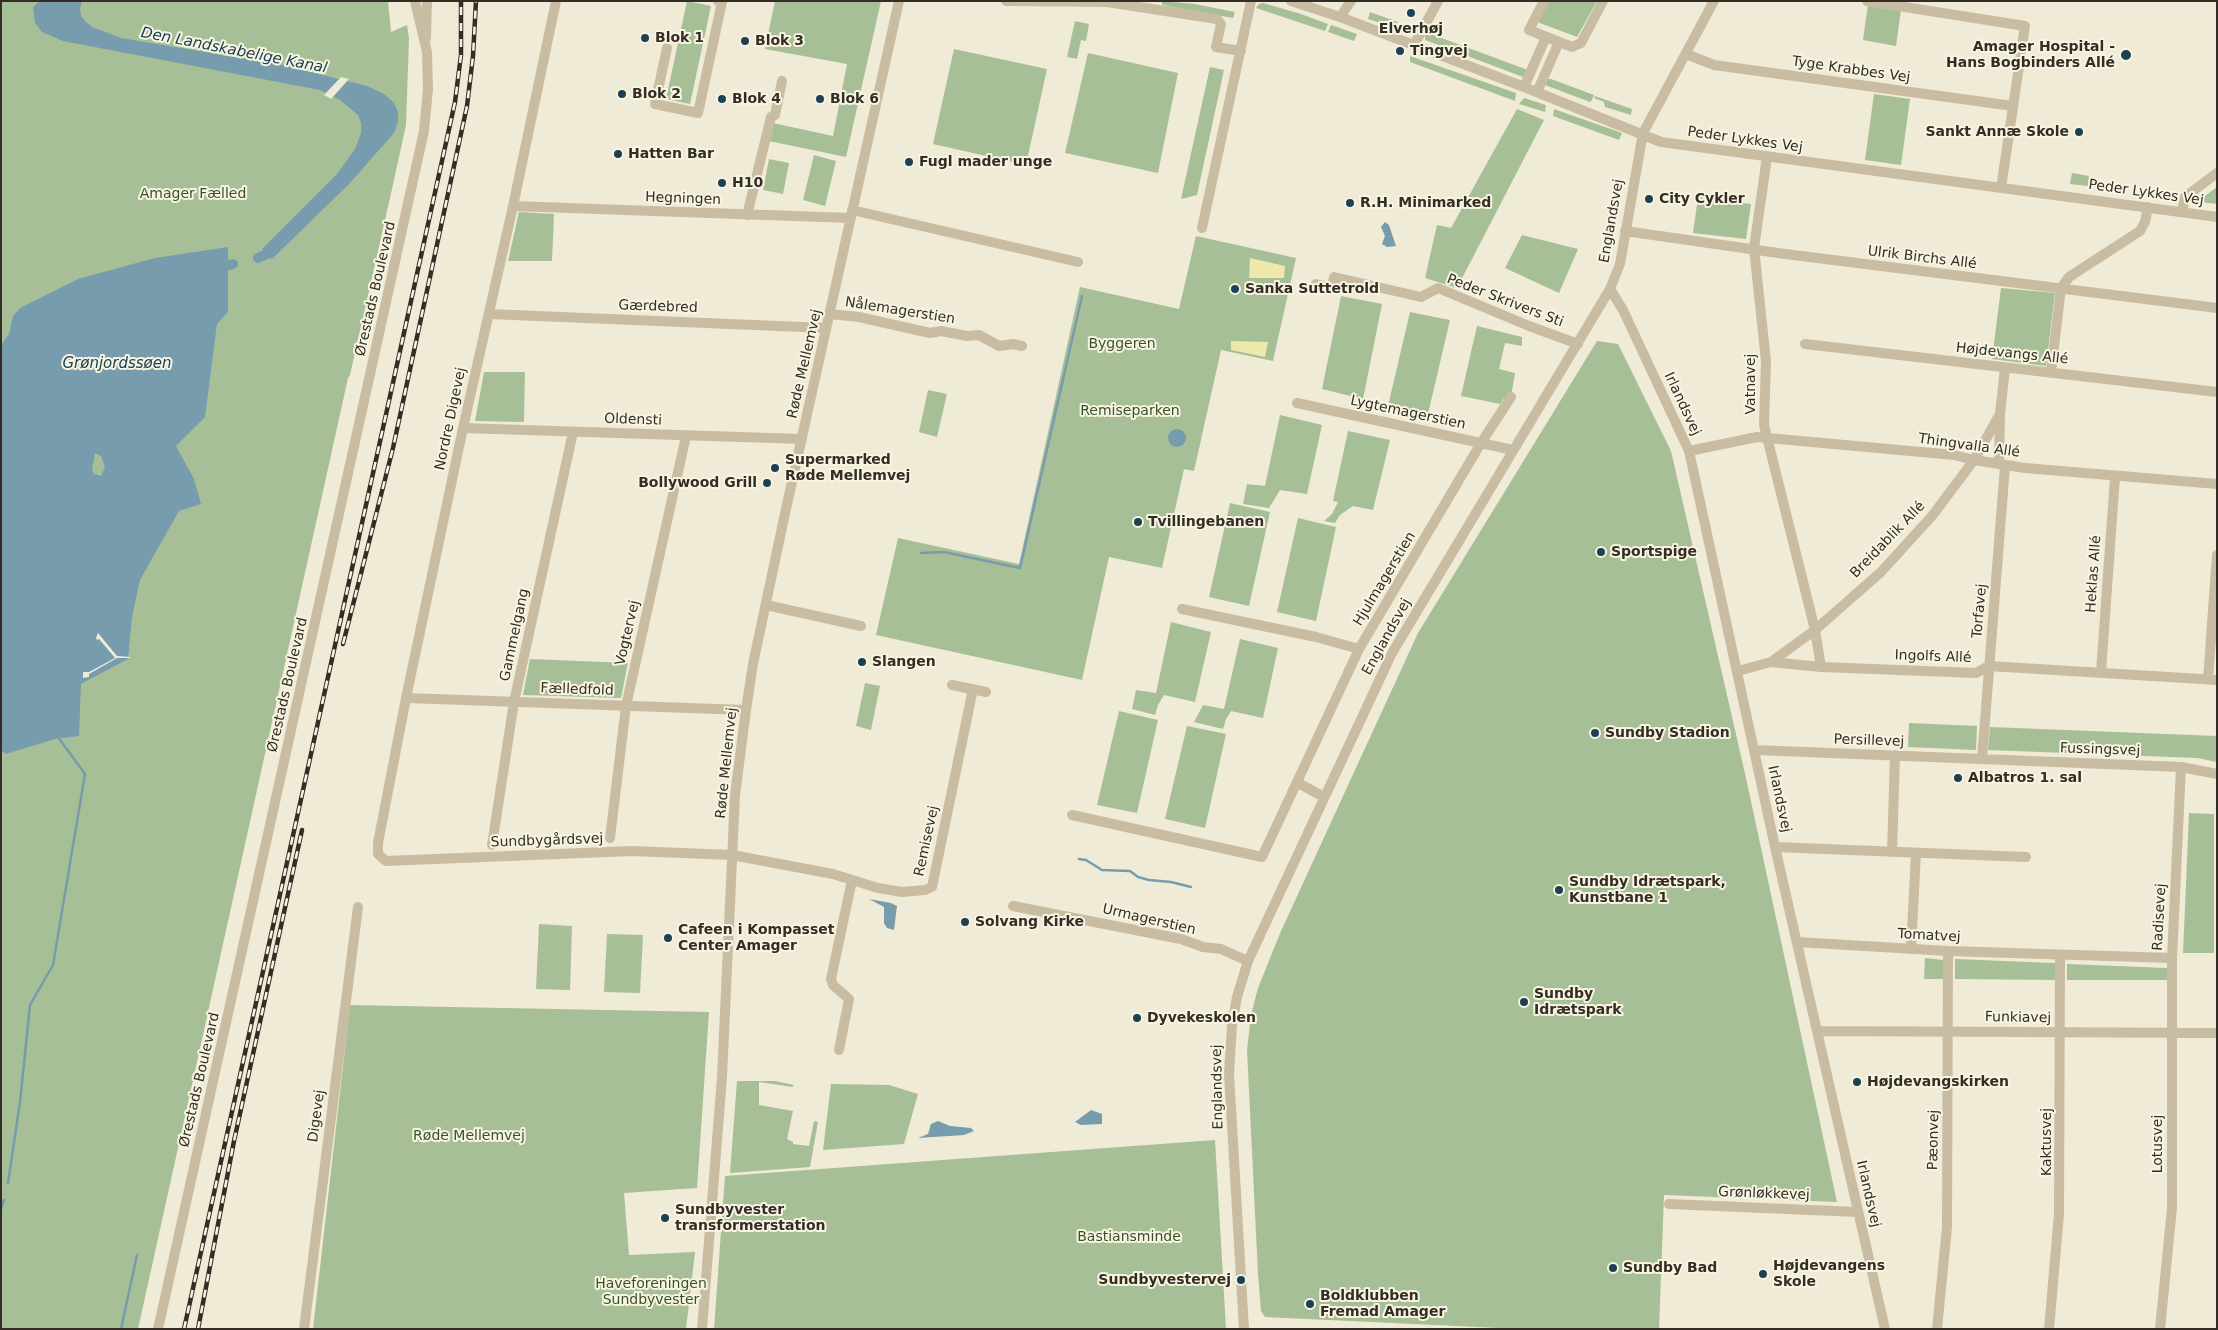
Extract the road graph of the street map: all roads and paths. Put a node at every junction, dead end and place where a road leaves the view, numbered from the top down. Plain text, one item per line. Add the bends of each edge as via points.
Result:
1 (415, 1) edge
2 (427, 1) edge
3 (556, 1) edge
4 (718, 1) edge
5 (899, 1) edge
6 (1006, 1) edge
7 (1251, 1) edge
8 (1291, 1) edge
9 (1350, 1) edge
10 (1438, 1) edge
11 (1544, 1) edge
12 (1603, 1) edge
13 (1714, 1) edge
14 (1867, 1) edge
15 (1340, 17) junction
16 (1546, 37) junction
17 (1559, 42) junction
18 (426, 44) junction
19 (1414, 45) junction
20 (667, 48) dead end
21 (1241, 52) junction
22 (1686, 54) junction
23 (782, 81) dead end
24 (1524, 86) junction
25 (1537, 92) junction
26 (2013, 106) junction
27 (1643, 133) junction
28 (1767, 157) junction
29 (2217, 173) edge
30 (2001, 188) junction
31 (514, 206) junction
32 (2148, 207) junction
33 (2182, 212) junction
34 (852, 214) junction
35 (747, 215) junction
36 (2217, 217) edge
37 (1202, 228) dead end
38 (1625, 230) junction
39 (1754, 248) junction
40 (1078, 262) dead end
41 (1316, 284) dead end
42 (2061, 288) junction
43 (1610, 289) junction
44 (2217, 308) edge
45 (489, 314) junction
46 (830, 314) junction
47 (826, 328) junction
48 (1578, 344) junction
49 (1805, 344) dead end
50 (1022, 346) dead end
51 (2005, 368) junction
52 (2051, 372) junction
53 (2217, 392) edge
54 (1511, 397) dead end
55 (1297, 403) dead end
56 (2000, 414) junction
57 (463, 428) junction
58 (573, 432) junction
59 (686, 436) junction
60 (1769, 438) junction
61 (802, 439) junction
62 (1481, 443) junction
63 (1513, 450) junction
64 (1689, 451) junction
65 (1974, 460) junction
66 (2002, 465) junction
67 (2115, 477) junction
68 (2217, 484) edge
69 (2217, 554) edge
70 (2216, 579) edge
71 (766, 605) junction
72 (1182, 609) dead end
73 (860, 626) dead end
74 (1814, 630) junction
75 (1359, 649) junction
76 (1771, 662) junction
77 (1989, 666) junction
78 (1821, 667) junction
79 (1738, 671) junction
80 (2101, 672) junction
81 (2213, 679) edge
82 (952, 685) dead end
83 (973, 689) junction
84 (986, 692) dead end
85 (406, 698) junction
86 (514, 702) junction
87 (626, 706) junction
88 (746, 710) junction
89 (1755, 750) junction
90 (1895, 755) junction
91 (1982, 759) junction
92 (2181, 767) junction
93 (2217, 774) edge
94 (1298, 783) junction
95 (1324, 796) junction
96 (1072, 815) dead end
97 (610, 838) dead end
98 (378, 843) joint
99 (492, 845) dead end
100 (1775, 847) junction
101 (1892, 852) junction
102 (1916, 853) junction
103 (732, 855) junction
104 (2026, 857) dead end
105 (852, 880) junction
106 (1013, 906) dead end
107 (358, 907) dead end
108 (1797, 942) junction
109 (1911, 949) junction
110 (1948, 951) junction
111 (2060, 956) junction
112 (2172, 958) junction
113 (1248, 961) junction
114 (1818, 1031) junction
115 (1949, 1031) junction
116 (2061, 1032) junction
117 (2172, 1032) junction
118 (2217, 1032) edge
119 (839, 1050) dead end
120 (1669, 1204) dead end
121 (1858, 1212) junction
122 (158, 1329) edge
123 (304, 1329) edge
124 (702, 1329) edge
125 (1244, 1329) edge
126 (1885, 1329) edge
127 (1937, 1329) edge
128 (2048, 1329) edge
129 (2160, 1329) edge

1 - 18 street, Ørestads Boulevard
2 - 18 street, Ørestads Boulevard
3 - 31 street, Nordre Digevej
4 - 20 street via 722,2 698,113 655,104
5 - 34 street, Røde Mellemvej
6 - 21 street via 1107,2 1217,19 1221,24 1216,47
7 - 21 street
8 - 15 street, Peder Lykkes Vej
9 - 15 street
10 - 19 street
11 - 16 street via 1529,30
12 - 17 street via 1581,43 1572,47
13 - 22 street, Englandsvej
14 - 26 street via 2025,26
15 - 19 street, Peder Lykkes Vej
16 - 17 street
16 - 24 street
17 - 25 street
18 - 122 street, Ørestads Boulevard via 428,89 413,188
19 - 24 street, Peder Lykkes Vej
21 - 37 street
22 - 26 street, Tyge Krabbes Vej via 1714,65
22 - 27 street, Englandsvej
23 - 35 street
24 - 25 street, Peder Lykkes Vej
25 - 27 street, Peder Lykkes Vej
26 - 30 street
27 - 28 street, Peder Lykkes Vej via 1661,142
27 - 38 street, Englandsvej
28 - 30 street, Peder Lykkes Vej
28 - 39 street, Vatnavej
29 - 33 street via 2185,197
30 - 32 street, Peder Lykkes Vej
31 - 35 street, Hegningen
31 - 45 street, Nordre Digevej
32 - 33 street, Peder Lykkes Vej
32 - 42 street via 2140,232 2069,277
33 - 36 street, Peder Lykkes Vej
34 - 35 street, Hegningen
34 - 40 street
34 - 46 street, Røde Mellemvej
38 - 39 street, Ulrik Birchs Allé
38 - 43 street, Englandsvej via 1620,264
39 - 42 street, Ulrik Birchs Allé
39 - 60 street, Vatnavej via 1766,361 1764,425
41 - 48 street, Peder Skrivers Sti via 1332,288 1334,277 1421,297 1438,288
42 - 44 street, Ulrik Birchs Allé
42 - 52 street
43 - 48 street, Englandsvej
43 - 64 street, Irlandsvej via 1624,310
45 - 47 street, Gærdebred
45 - 57 street, Nordre Digevej
46 - 47 street, Røde Mellemvej
46 - 50 street, Nålemagerstien via 930,333 979,335 999,346
47 - 61 street, Røde Mellemvej
48 - 63 street, Englandsvej
49 - 51 street, Højdevangs Allé
51 - 52 street, Højdevangs Allé
51 - 56 street, Breidablik Allé
52 - 53 street, Højdevangs Allé
54 - 62 street, Hjulmagerstien
55 - 62 street, Lygtemagerstien
56 - 65 street, Breidablik Allé
56 - 66 street, Breidablik Allé
57 - 58 street, Oldensti
57 - 85 street, Nordre Digevej
58 - 59 street, Oldensti
58 - 86 street, Gammelgang
59 - 61 street, Oldensti
59 - 87 street, Vogtervej
60 - 64 street, Thingvalla Allé via 1757,437
60 - 65 street, Thingvalla Allé via 1954,455
60 - 74 street, Vatnavej
61 - 71 street, Røde Mellemvej
62 - 63 street, Lygtemagerstien
62 - 75 street, Hjulmagerstien
63 - 95 street, Englandsvej via 1392,653
64 - 79 street, Irlandsvej
65 - 66 street, Thingvalla Allé
65 - 74 street, Breidablik Allé via 1932,516 1881,572
66 - 67 street, Thingvalla Allé
66 - 77 street, Torfavej
67 - 68 street, Thingvalla Allé
67 - 80 street, Heklas Allé
69 - 70 street
70 - 81 street
71 - 73 street
71 - 88 street, Røde Mellemvej
72 - 75 street
74 - 76 street, Breidablik Allé
74 - 78 street, Vatnavej
75 - 94 street, Hjulmagerstien
76 - 78 street, Ingolfs Allé
76 - 79 street, Ingolfs Allé
77 - 78 street, Ingolfs Allé via 1976,673
77 - 80 street, Ingolfs Allé
77 - 91 street, Torfavej
79 - 89 street, Irlandsvej
80 - 81 street, Ingolfs Allé
82 - 83 street
83 - 84 street
83 - 105 street, Remisevej via 932,887 902,892
85 - 86 street, Fælledfold
85 - 98 street, Nordre Digevej
86 - 87 street, Fælledfold
86 - 99 street, Gammelgang
87 - 88 street, Fælledfold
87 - 97 street, Vogtervej
88 - 103 street, Røde Mellemvej via 735,795
89 - 90 street, Persillevej
89 - 100 street, Irlandsvej
90 - 91 street, Persillevej
90 - 101 street
91 - 92 street, Fussingsvej
92 - 93 street, Fussingsvej
92 - 112 street, Radisevej
94 - 95 street
94 - 96 street, Hjulmagerstien via 1262,857
95 - 113 street, Englandsvej
98 - 103 street, Sundbygårdsvej via 378,854 386,861 632,851
100 - 101 street
100 - 108 street, Irlandsvej
101 - 102 street
102 - 104 street
102 - 109 street
103 - 105 street, Remisevej
103 - 124 street, Røde Mellemvej via 722,1077
105 - 119 street via 831,979 833,985 849,999
106 - 113 street, Urmagerstien via 1181,939 1221,949
107 - 123 street, Digevej
108 - 109 street, Tomatvej
108 - 114 street, Irlandsvej
109 - 110 street, Tomatvej
110 - 111 street, Tomatvej
110 - 115 street, Pæonvej
111 - 112 street, Radisevej
111 - 116 street, Kaktusvej
112 - 117 street, Lotusvej
113 - 125 street, Englandsvej via 1232,1025 1229,1074
114 - 115 street, Funkiavej
114 - 121 street, Irlandsvej
115 - 116 street, Funkiavej
115 - 127 street, Pæonvej via 1947,1227
116 - 117 street, Funkiavej
116 - 128 street, Kaktusvej via 2060,1214
117 - 118 street, Funkiavej
117 - 129 street, Lotusvej via 2172,1208
120 - 121 street, Grønløkkevej
121 - 126 street, Irlandsvej

